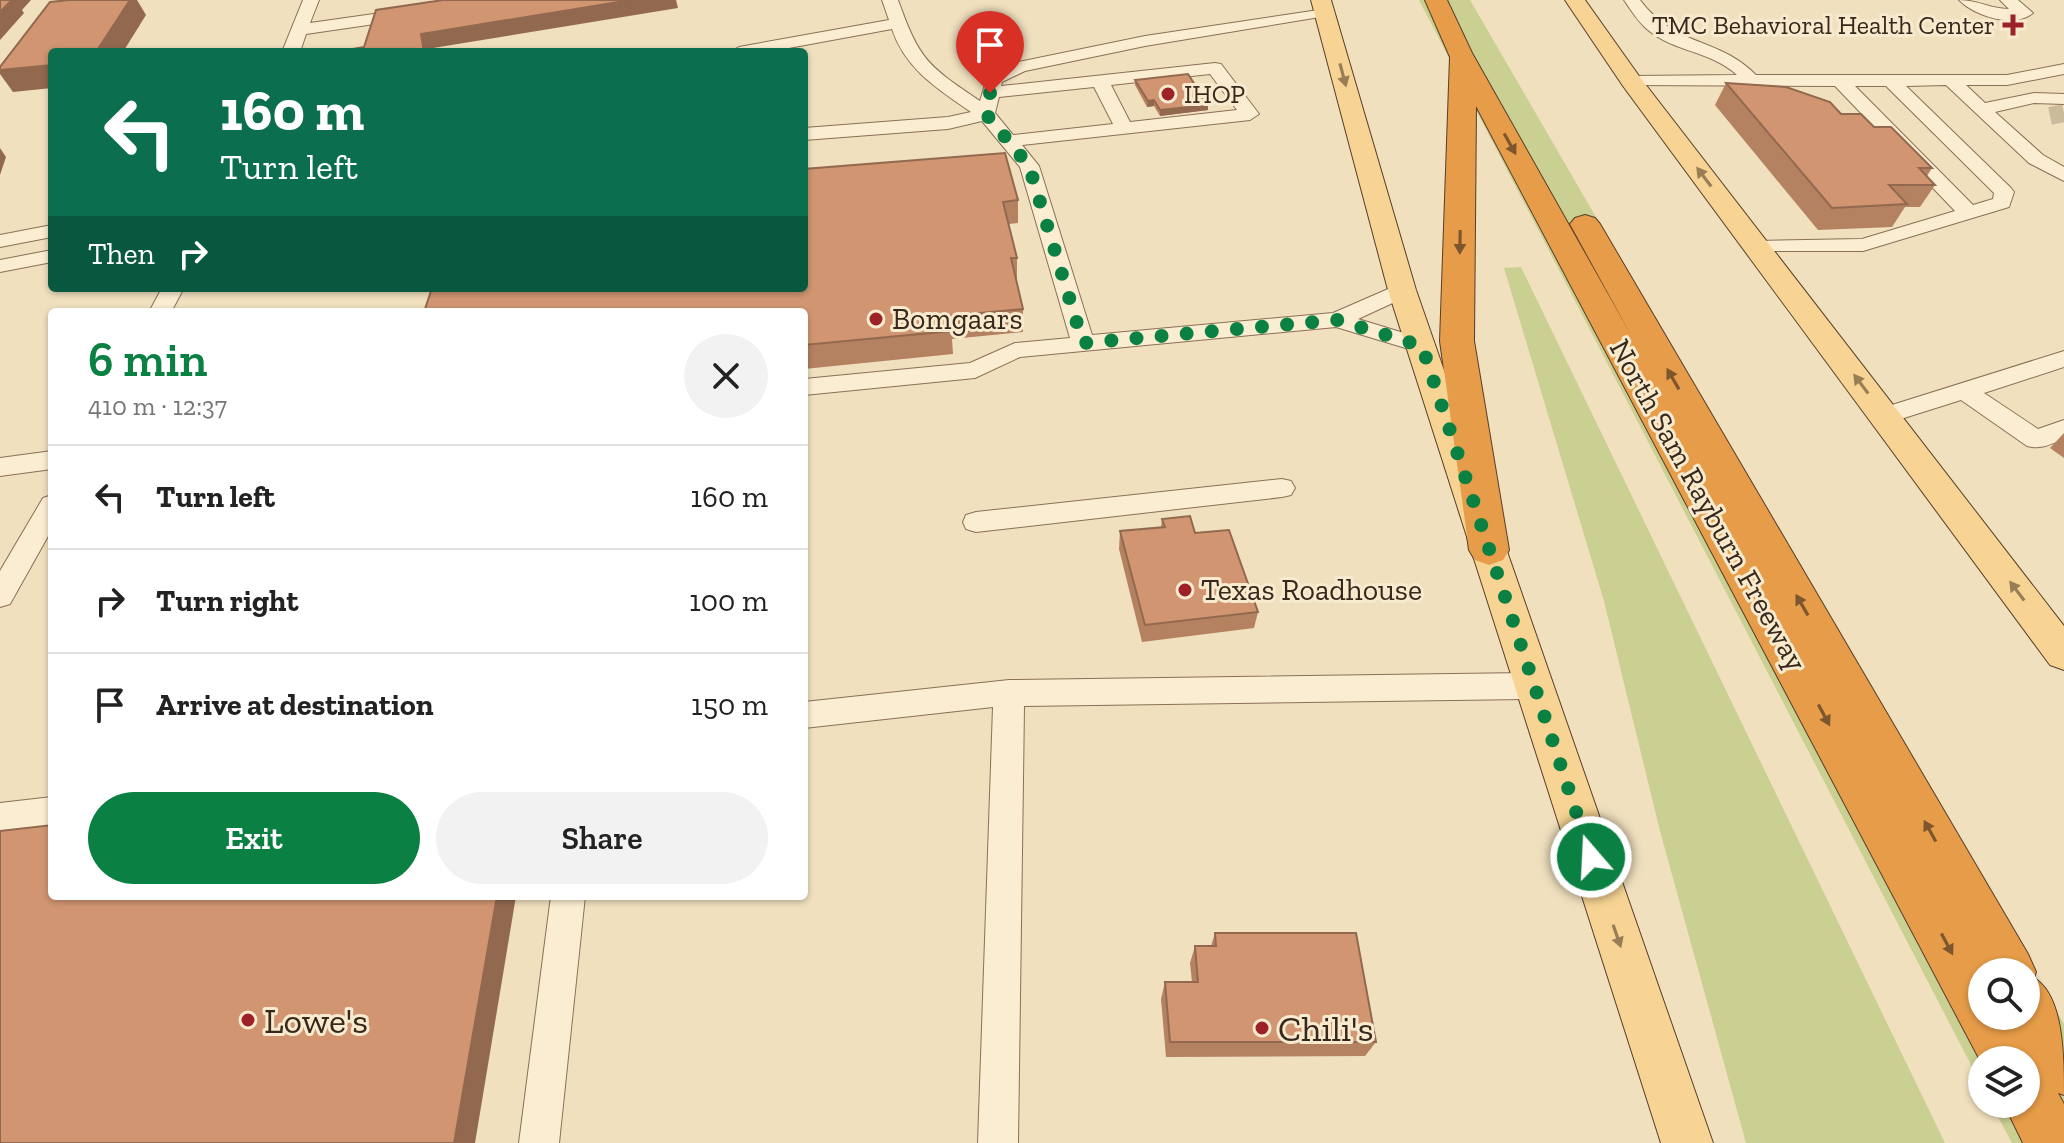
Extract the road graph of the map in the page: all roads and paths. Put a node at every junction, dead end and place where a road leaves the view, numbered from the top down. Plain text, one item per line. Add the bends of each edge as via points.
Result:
1 (311, 0) edge
2 (890, 0) edge
3 (1436, 0) edge
4 (1457, 0) edge
5 (1575, 0) edge
6 (1632, 0) edge
7 (1967, 0) edge
8 (2008, 0) edge
9 (1323, 5) edge
10 (432, 10) edge
11 (898, 23) junction
12 (299, 30) junction
13 (292, 48) edge
14 (761, 48) edge
15 (1460, 53) junction
16 (2064, 69) edge
17 (1839, 80) junction
18 (1890, 80) junction
19 (1950, 80) junction
20 (1100, 81) junction
21 (1631, 81) junction
22 (1752, 81) junction
23 (990, 93) junction
24 (2064, 99) tunnel mouth
25 (2002, 105) junction
26 (1982, 109) junction
27 (986, 114) junction
28 (2050, 116) tunnel mouth
29 (1124, 128) junction
30 (808, 134) edge
31 (1011, 141) junction
32 (2064, 175) edge
33 (1969, 213) junction
34 (48, 232) edge
35 (0, 241) edge
36 (1757, 247) junction
37 (48, 257) edge
38 (0, 266) edge
39 (1402, 290) junction
40 (1337, 320) junction
41 (1083, 343) junction
42 (1422, 346) junction
43 (2064, 359) edge
44 (808, 387) edge
45 (1964, 391) junction
46 (1885, 416) junction
47 (2064, 429) edge
48 (48, 461) edge
49 (0, 467) edge
50 (1282, 488) dead end
51 (48, 512) edge
52 (976, 522) dead end
53 (1489, 550) junction
54 (0, 596) edge
55 (2064, 654) edge
56 (1533, 686) junction
57 (1009, 693) junction
58 (808, 715) edge
59 (48, 812) edge
60 (0, 818) edge
61 (568, 900) edge
62 (2002, 958) edge
63 (1968, 983) edge
64 (2040, 1026) edge
65 (2064, 1068) edge
66 (2040, 1117) edge
67 (539, 1143) edge
68 (998, 1143) edge
69 (1687, 1143) edge
70 (2054, 1143) edge

1 - 12 street
2 - 11 street
3 - 15 highway, North Sam Rayburn Freeway
62 -> 4 highway, North Sam Rayburn Freeway
5 - 21 main road
6 - 22 street via 1654,27 1722,54
7 - 8 street via 1991,14 2025,13
9 - 23 street via 1020,67 994,79
9 -> 39 main road
10 - 12 street
11 - 14 street
11 - 27 street via 906,47 928,74
12 - 13 street
15 -> 53 highway via 1457,341
15 -> 63 highway, North Sam Rayburn Freeway
16 - 19 street via 2007,80
17 - 18 street
17 - 22 street
17 - 33 street
18 - 19 street
18 - 33 street via 2004,192 2002,203
19 - 26 street
20 - 23 street
20 - 29 street
20 - 29 street via 1215,68 1250,114
21 - 22 street
36 -> 21 main road
23 - 27 street
24 - 25 street
25 - 26 street
25 - 28 street
26 - 32 street via 2036,159
27 - 30 street via 948,123
27 - 31 street
29 - 31 street
31 - 41 street via 1029,166
33 - 36 street via 1863,245
34 - 35 street
46 -> 36 main road
37 - 38 street
39 - 40 street
39 - 42 main road
40 - 41 street
40 - 42 street
41 - 44 street via 1015,350 975,370
42 - 53 main road
43 - 45 street
45 - 46 street
45 - 47 street via 2036,440
55 -> 46 main road
48 - 49 street
50 - 52 street
51 - 54 street
53 - 56 main road
56 - 57 street
56 -> 69 main road
57 - 58 street
57 - 68 street
59 - 60 street
61 - 67 street
64 - 65 highway
66 - 70 highway

